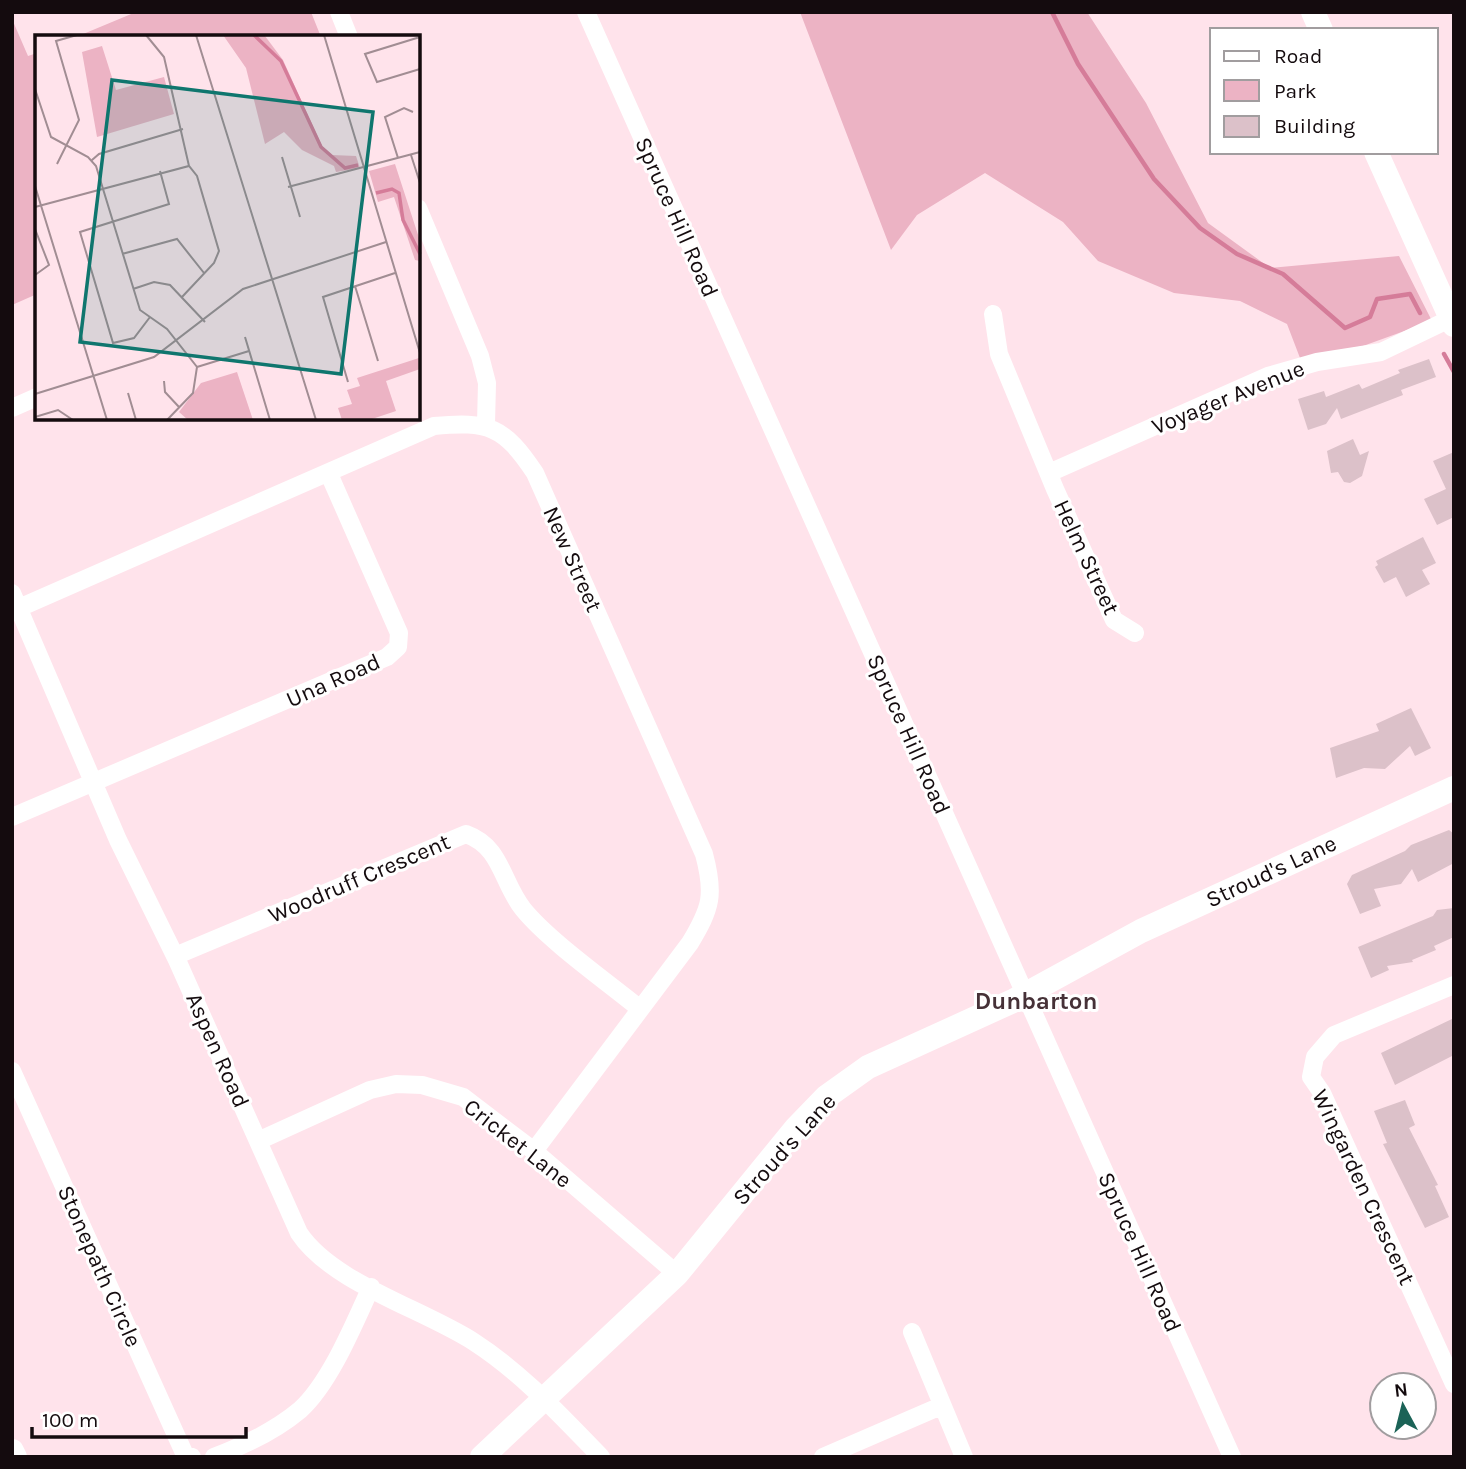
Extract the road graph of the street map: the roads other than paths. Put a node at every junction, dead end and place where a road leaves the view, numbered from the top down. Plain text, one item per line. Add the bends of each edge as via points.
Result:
1 (339, 12) edge
2 (586, 12) edge
3 (348, 35) edge
4 (1377, 154) edge
5 (422, 227) edge
6 (993, 314) dead end
7 (1453, 321) edge
8 (35, 398) edge
9 (12, 408) edge
10 (486, 424) junction
11 (1048, 473) junction
12 (329, 474) junction
13 (15, 604) edge
14 (1135, 633) dead end
15 (94, 784) junction
16 (1454, 788) edge
17 (12, 817) edge
18 (175, 956) junction
19 (1454, 985) edge
20 (1024, 993) junction
21 (639, 1009) junction
22 (12, 1071) edge
23 (258, 1141) junction
24 (534, 1151) junction
25 (677, 1274) junction
26 (371, 1287) junction
27 (912, 1332) dead end
28 (1454, 1384) edge
29 (546, 1399) junction
30 (941, 1406) junction
31 (12, 1451) edge
32 (15, 1457) edge
33 (192, 1457) edge
34 (214, 1457) edge
35 (482, 1457) edge
36 (601, 1457) edge
37 (823, 1457) edge
38 (964, 1457) edge
39 (1232, 1457) edge

1 - 3 street
2 - 20 street, Spruce Hill Road
4 - 7 street
5 - 10 street via 480,356 487,383
6 - 11 street, Helm Street via 999,354
7 - 11 street, Voyager Avenue via 1381,352 1268,376
8 - 9 street
10 - 12 street via 434,426
10 - 21 street, New Street via 522,453 535,473 707,865 709,911
11 - 14 street, Helm Street via 1114,620
12 - 13 street
12 - 15 street, Una Road via 399,634 398,646 387,657
13 - 15 street, Aspen Road
15 - 17 street
15 - 18 street, Aspen Road
16 - 20 street, Stroud's Lane via 1140,931
18 - 21 street, Woodruff Crescent via 466,834 483,841 529,916
18 - 23 street, Aspen Road
19 - 28 street, Wingarden Crescent via 1334,1035 1315,1057 1311,1077 1380,1216
20 - 25 street, Stroud's Lane via 869,1067 826,1097
20 - 39 street, Spruce Hill Road
21 - 24 street, New Street
22 - 33 street, Stonepath Circle via 185,1455
23 - 24 street, Cricket Lane via 369,1090 422,1084 463,1097
23 - 26 street, Aspen Road via 311,1252
24 - 25 street, Cricket Lane
25 - 29 street, Stroud's Lane
26 - 29 street, Aspen Road via 474,1342
26 - 34 street via 316,1392 299,1410 260,1436
27 - 30 street
29 - 35 street, Stroud's Lane
29 - 36 street, Aspen Road
30 - 37 street
30 - 38 street
31 - 32 street

